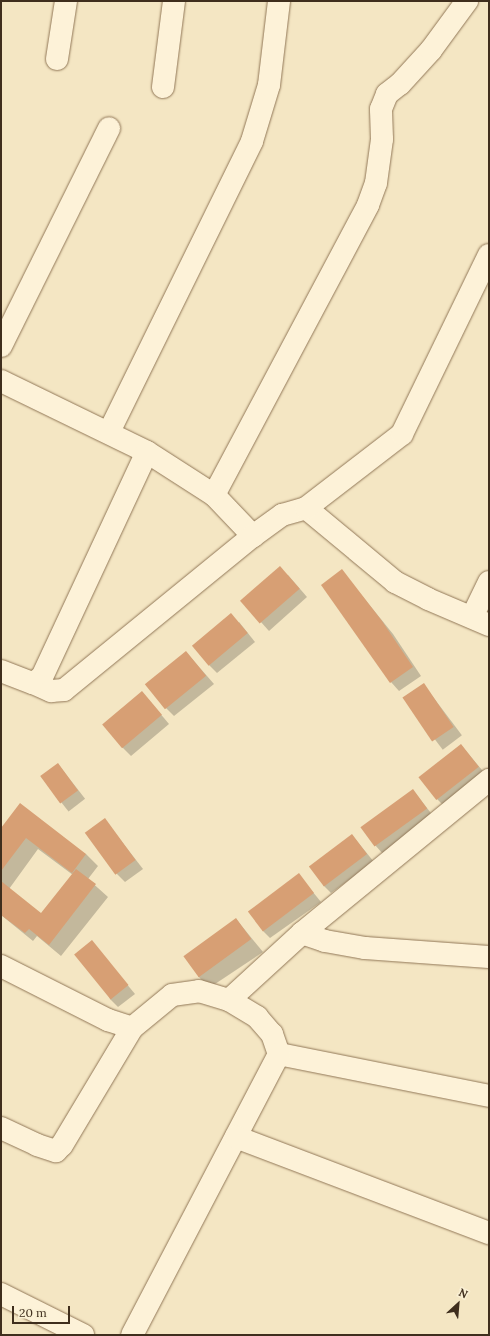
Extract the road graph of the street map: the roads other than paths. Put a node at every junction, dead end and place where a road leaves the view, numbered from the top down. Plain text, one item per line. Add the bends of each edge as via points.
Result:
1 (66, 1) edge
2 (174, 1) edge
3 (280, 1) edge
4 (467, 1) edge
5 (57, 59) dead end
6 (163, 87) dead end
7 (109, 128) dead end
8 (489, 255) edge
9 (1, 346) edge
10 (1, 381) edge
11 (109, 432) junction
12 (147, 452) junction
13 (214, 496) junction
14 (306, 508) junction
15 (253, 536) junction
16 (489, 582) edge
17 (480, 621) edge
18 (1, 671) edge
19 (33, 682) junction
20 (489, 780) edge
21 (302, 932) junction
22 (489, 957) edge
23 (1, 966) edge
24 (229, 1000) junction
25 (132, 1028) junction
26 (279, 1054) junction
27 (489, 1096) edge
28 (1, 1128) edge
29 (236, 1137) junction
30 (489, 1233) edge
31 (1, 1294) edge
32 (83, 1335) edge
33 (132, 1335) edge

1 - 5 street
2 - 6 street
3 - 11 street via 269,85 252,141
4 - 13 street via 431,50 400,84 387,94 381,109 382,139 376,182 368,205
7 - 9 street
8 - 14 street via 402,434
10 - 11 street
11 - 12 street
12 - 13 street
12 - 19 street via 42,678
13 - 15 street
14 - 15 street via 282,515
14 - 17 street via 395,582
15 - 19 street via 64,690 51,691
16 - 17 street
18 - 19 street
20 - 21 street
21 - 22 street via 325,941 365,948
21 - 24 street
23 - 25 street via 108,1020
24 - 25 street via 200,991 172,995
24 - 26 street via 257,1018 272,1034
25 - 28 street via 62,1146 56,1151
26 - 27 street
26 - 29 street
29 - 30 street
29 - 33 street
31 - 32 street

